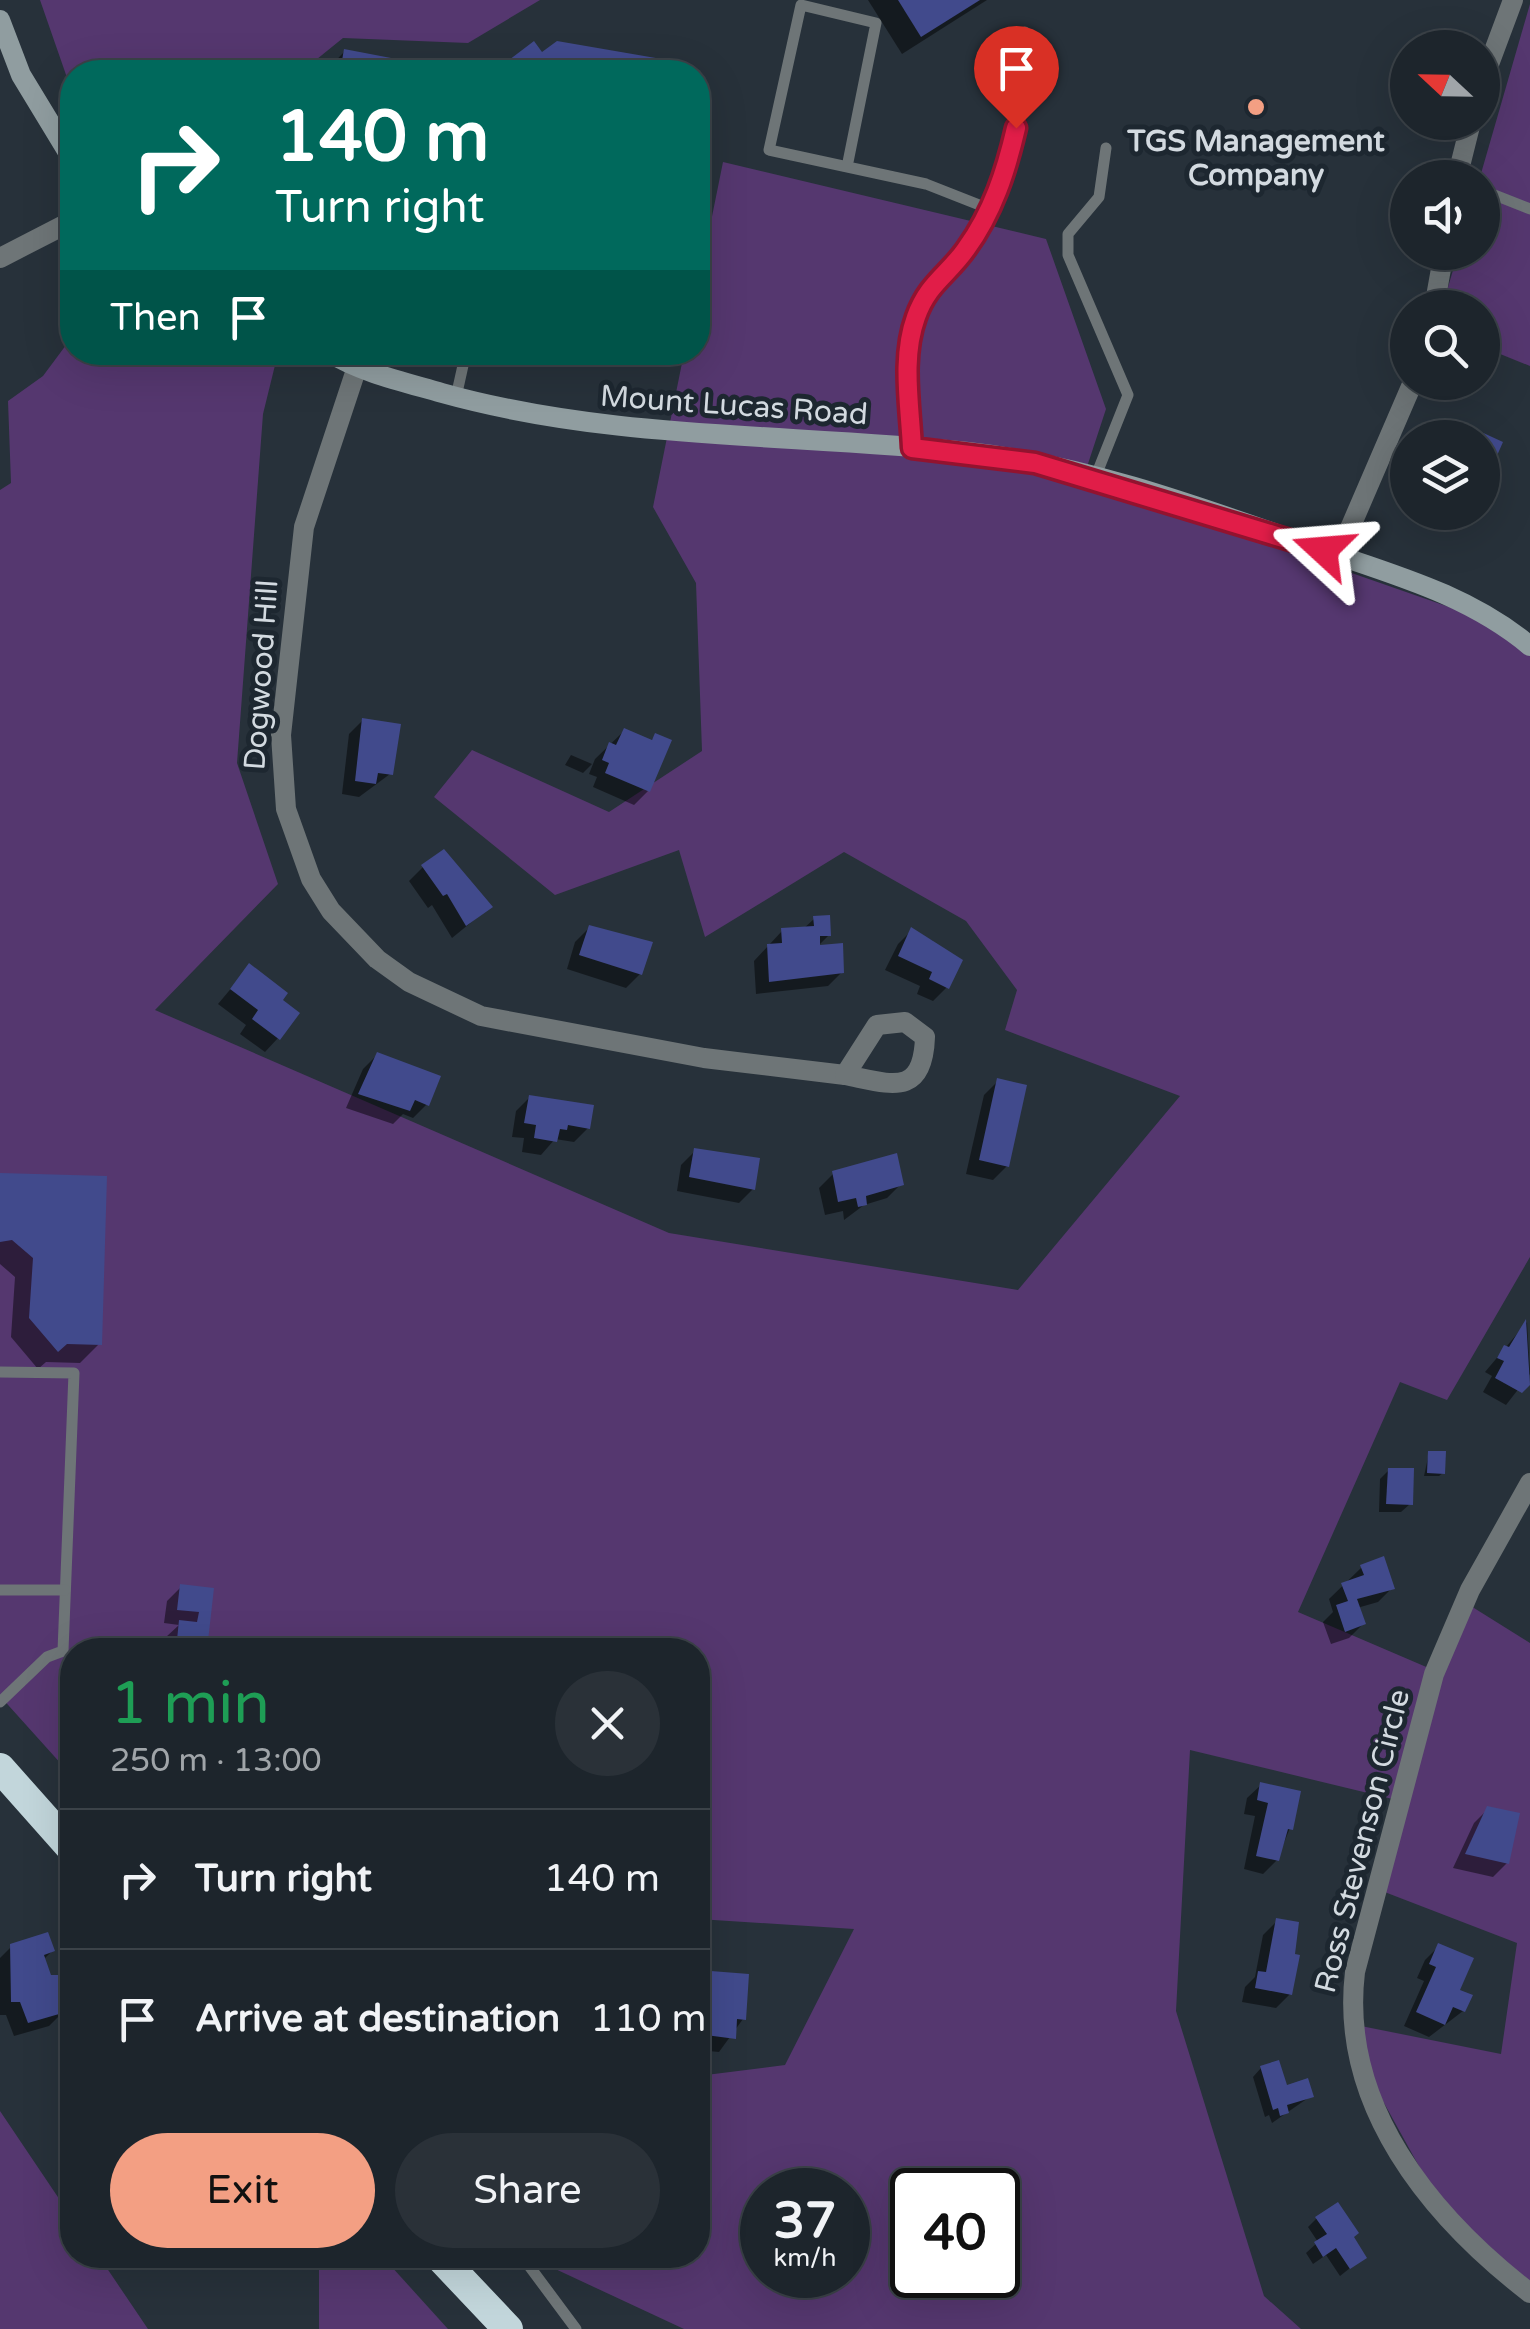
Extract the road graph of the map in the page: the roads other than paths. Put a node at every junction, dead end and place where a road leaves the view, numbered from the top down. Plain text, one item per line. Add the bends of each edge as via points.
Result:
1 (1513, 0) edge
2 (0, 20) edge
3 (1025, 32) dead end
4 (1500, 35) edge
5 (60, 140) edge
6 (1106, 148) dead end
7 (847, 166) junction
8 (1500, 197) edge
9 (986, 208) junction
10 (1530, 209) edge
11 (60, 227) edge
12 (0, 258) edge
13 (463, 365) edge
14 (357, 366) joint
15 (456, 396) junction
16 (1405, 400) edge
17 (912, 448) junction
18 (1095, 478) junction
19 (1338, 556) junction
20 (1530, 646) edge
21 (845, 1076) dead end
22 (0, 1372) edge
23 (1530, 1483) edge
24 (0, 1590) edge
25 (65, 1590) junction
26 (63, 1638) edge
27 (60, 1652) edge
28 (0, 1702) edge
29 (0, 1768) edge
30 (60, 1836) edge
31 (450, 2268) edge
32 (531, 2268) edge
33 (1530, 2293) edge
34 (508, 2329) edge
35 (576, 2329) edge

1 - 4 street
2 - 5 street via 21,75
3 - 9 lane via 1024,97 1001,189
6 - 18 lane via 1100,197 1068,234 1068,255 1128,395
7 - 7 lane via 769,150 801,4 876,23
7 - 9 lane via 926,184
8 - 10 lane
9 - 17 lane via 966,250 932,282 915,318 907,363
11 - 12 street
13 - 15 lane
14 - 15 street, Mount Lucas Road
14 - 21 street, Dogwood Hill via 304,527 282,736 286,809 311,879 331,910 410,982 481,1016 704,1058
15 - 17 street, Mount Lucas Road via 594,426
16 - 19 street
17 - 18 street, Mount Lucas Road via 968,452
18 - 19 street, Mount Lucas Road
19 - 20 street, Mount Lucas Road via 1447,593
22 - 25 lane via 74,1374
23 - 33 street, Ross Stevenson Circle via 1470,1590 1434,1674 1351,2005 1358,2070 1422,2187 1476,2251
24 - 25 lane
25 - 26 lane
27 - 28 lane via 47,1656
29 - 30 highway
31 - 34 highway
32 - 35 lane

